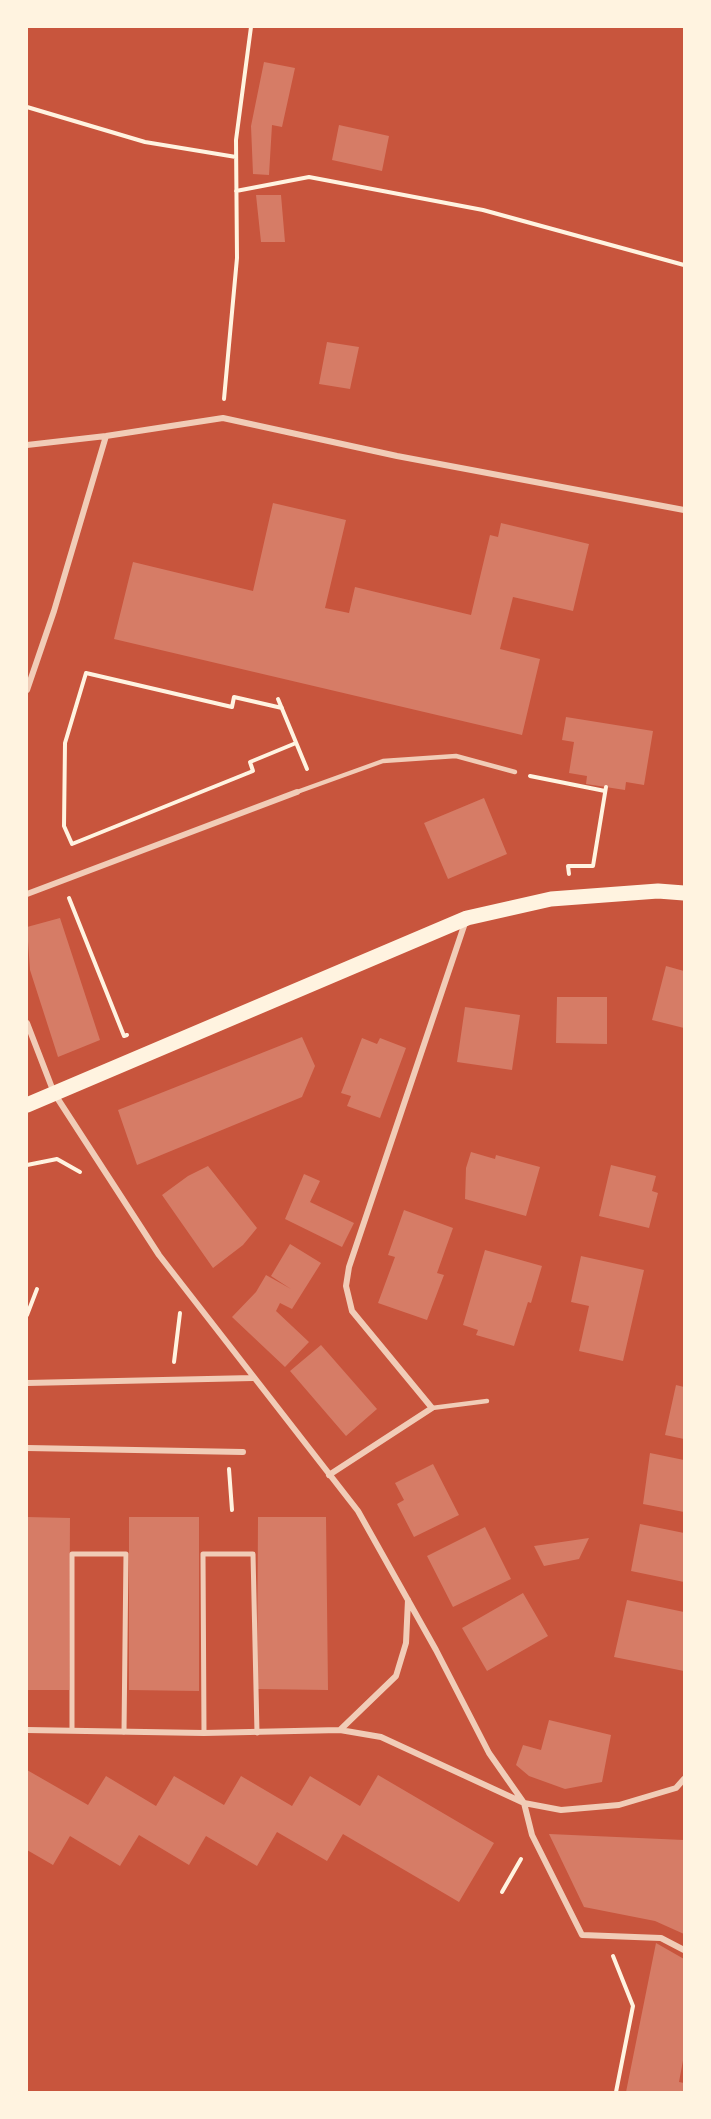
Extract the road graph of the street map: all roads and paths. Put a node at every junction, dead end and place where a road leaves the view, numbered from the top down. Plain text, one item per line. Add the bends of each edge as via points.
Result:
1 (251, 27) edge
2 (27, 107) edge
3 (236, 157) junction
4 (236, 191) junction
5 (684, 265) edge
6 (222, 418) junction
7 (106, 436) junction
8 (27, 445) edge
9 (684, 510) edge
10 (27, 690) edge
11 (278, 699) dead end
12 (282, 708) junction
13 (296, 743) junction
14 (515, 772) dead end
15 (545, 780) dead end
16 (314, 786) junction
17 (297, 792) joint
18 (593, 857) dead end
19 (62, 881) junction
20 (684, 893) edge
21 (27, 894) edge
22 (467, 918) junction
23 (118, 1022) dead end
24 (27, 1023) edge
25 (54, 1092) junction
26 (27, 1105) edge
27 (27, 1165) edge
28 (84, 1178) dead end
29 (37, 1289) dead end
30 (180, 1312) dead end
31 (27, 1315) edge
32 (175, 1356) dead end
33 (253, 1378) junction
34 (27, 1383) edge
35 (487, 1401) dead end
36 (432, 1408) junction
37 (27, 1448) edge
38 (229, 1452) junction
39 (243, 1452) dead end
40 (329, 1475) junction
41 (232, 1510) dead end
42 (408, 1600) junction
43 (27, 1730) edge
44 (72, 1730) junction
45 (340, 1730) junction
46 (124, 1731) junction
47 (204, 1733) junction
48 (257, 1733) junction
49 (684, 1779) edge
50 (524, 1803) junction
51 (521, 1859) dead end
52 (502, 1892) dead end
53 (605, 1935) junction
54 (684, 1950) edge
55 (616, 2092) edge

1 - 3 path
2 - 3 path via 145,142
3 - 4 path
4 - 5 path via 309,177 483,210
4 - 6 path via 237,258
6 - 7 street
6 - 9 street via 397,456
7 - 8 street
7 - 10 street
11 - 12 path
12 - 13 path
12 - 13 path via 234,697 232,707 86,673 65,743 64,826 72,844 254,771 250,762
13 - 16 path
14 - 16 lane via 456,756 383,760
15 - 18 path via 606,789
16 - 17 lane
17 - 19 street
19 - 21 street
19 - 23 path
20 - 22 main road via 658,891 551,899
22 - 25 main road
22 - 36 street via 349,1267 346,1286 352,1311
24 - 25 street
25 - 26 main road
25 - 33 street via 159,1255
27 - 28 path via 57,1159 77,1168
29 - 31 path
30 - 32 path
33 - 34 street
33 - 40 street
35 - 36 lane
36 - 40 street
37 - 38 street
38 - 39 street
38 - 41 path
40 - 42 street via 358,1511
42 - 45 street via 406,1643 396,1676
42 - 50 street via 489,1753
43 - 44 street
44 - 46 street
44 - 46 street via 72,1554 126,1554
45 - 48 street
45 - 50 street via 381,1737
46 - 47 street
47 - 48 street
47 - 48 street via 203,1554 253,1554
49 - 50 street via 676,1788 619,1805 561,1810
50 - 53 street via 532,1835 582,1935
51 - 52 path
53 - 54 street via 661,1938
53 - 55 path via 633,2006

